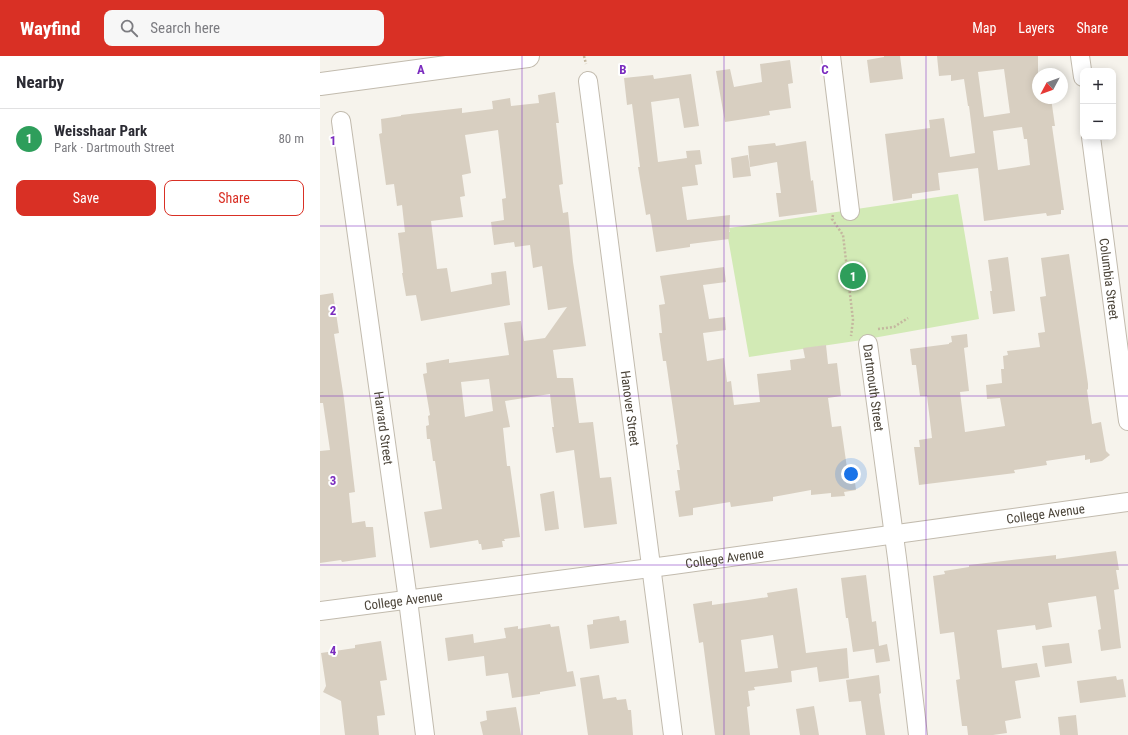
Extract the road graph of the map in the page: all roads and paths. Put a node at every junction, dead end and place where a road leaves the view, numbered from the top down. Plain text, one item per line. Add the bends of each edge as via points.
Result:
1 (528, 56) edge
2 (831, 56) edge
3 (1080, 56) edge
4 (1082, 68) edge
5 (588, 81) dead end
6 (320, 84) edge
7 (341, 121) dead end
8 (1091, 140) edge
9 (850, 211) joint
10 (908, 318) dead end
11 (851, 333) junction
12 (866, 336) junction
13 (1128, 421) edge
14 (1128, 502) edge
15 (894, 534) junction
16 (651, 567) junction
17 (408, 600) junction
18 (320, 611) edge
19 (425, 735) edge
20 (673, 735) edge
21 (918, 735) edge

1 - 6 street
2 - 9 street
3 - 4 street
5 - 16 street, Hanover Street
7 - 17 street, Harvard Street
8 - 13 street, Columbia Street
9 - 11 path, Dartmouth Street via 833,213 832,219 843,235 853,320
10 - 12 path via 894,327
11 - 12 path
11 - 12 path, Dartmouth Street via 851,347
12 - 15 street, Dartmouth Street
14 - 15 street, College Avenue
15 - 16 street, College Avenue
15 - 21 street, Dartmouth Street
16 - 17 street, College Avenue
16 - 20 street, Hanover Street
17 - 18 street, College Avenue
17 - 19 street, Harvard Street

